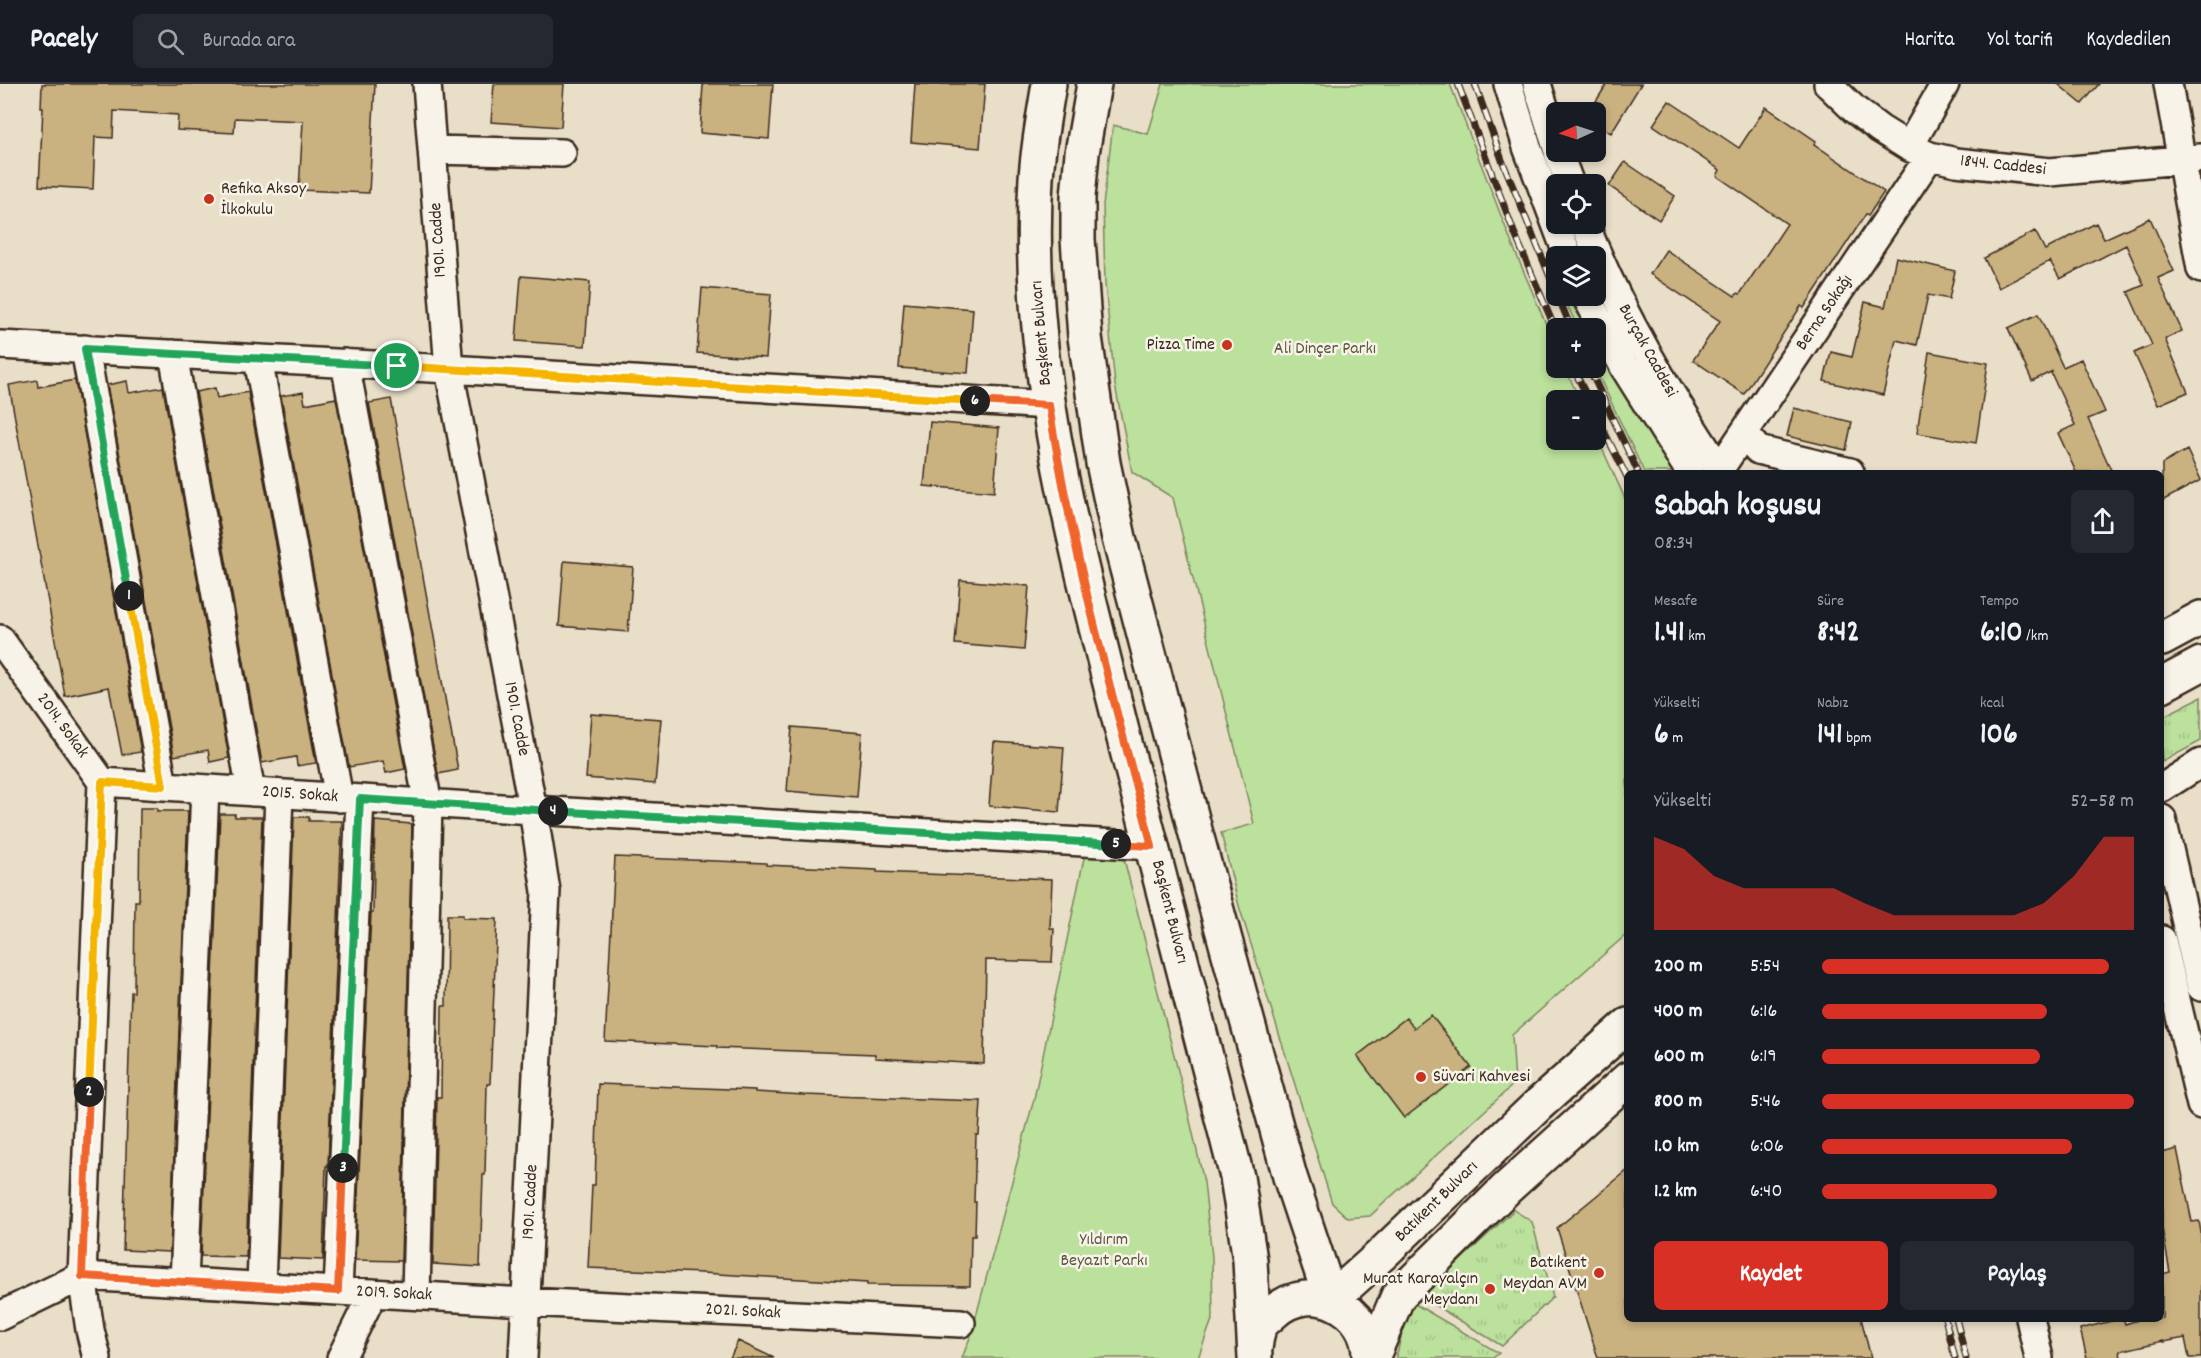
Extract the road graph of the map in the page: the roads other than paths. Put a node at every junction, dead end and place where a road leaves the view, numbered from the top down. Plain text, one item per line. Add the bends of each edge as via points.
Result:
1 (427, 84) edge
2 (1049, 84) edge
3 (1094, 84) edge
4 (1508, 84) edge
5 (1537, 84) edge
6 (1828, 84) edge
7 (1945, 84) edge
8 (2169, 84) edge
9 (1546, 112) edge
10 (432, 150) junction
11 (1920, 151) junction
12 (562, 153) dead end
13 (2191, 160) edge
14 (1589, 234) edge
15 (1564, 246) edge
16 (2201, 269) edge
17 (1591, 306) edge
18 (0, 345) edge
19 (85, 349) junction
20 (172, 354) junction
21 (258, 358) junction
22 (345, 363) junction
23 (449, 369) junction
24 (1049, 405) junction
25 (1754, 452) edge
26 (1689, 470) edge
27 (1719, 470) edge
28 (1722, 470) edge
29 (1840, 470) edge
30 (2201, 618) edge
31 (2164, 638) edge
32 (0, 639) edge
33 (2201, 664) edge
34 (2164, 684) edge
35 (2201, 763) edge
36 (102, 782) junction
37 (163, 786) junction
38 (2164, 787) edge
39 (205, 789) junction
40 (251, 792) junction
41 (279, 794) junction
42 (349, 798) junction
43 (429, 804) junction
44 (533, 810) junction
45 (2164, 828) edge
46 (1152, 846) junction
47 (2164, 948) edge
48 (2201, 987) edge
49 (1624, 1030) edge
50 (1624, 1083) edge
51 (2201, 1105) edge
52 (82, 1276) junction
53 (184, 1282) junction
54 (261, 1286) junction
55 (338, 1291) junction
56 (373, 1293) junction
57 (416, 1295) junction
58 (1331, 1300) junction
59 (526, 1302) junction
60 (0, 1316) edge
61 (2031, 1322) edge
62 (961, 1323) dead end
63 (1253, 1356) edge
64 (97, 1358) edge
65 (341, 1358) edge
66 (523, 1358) edge
67 (1370, 1358) edge
68 (2038, 1358) edge

1 - 10 street, 1901. Cadde
2 - 24 main road, Başkent Bulvarı via 1038,151 1034,230
3 - 58 main road via 1082,153 1077,239 1085,337 1103,463 1199,845 1290,1177
4 - 15 street
5 - 9 street
6 - 11 street, 1844. Caddesi via 1880,129
7 - 11 street, Berna Sokağı
8 - 13 street
10 - 12 street
10 - 23 street, 1901. Cadde
11 - 13 street, 1844. Caddesi via 1956,162 2041,172
11 - 25 street, Berna Sokağı
13 - 16 street
14 - 27 street, Burçak Caddesi via 1645,352
17 - 26 street, Burçak Caddesi via 1624,367
18 - 19 street
19 - 20 street
19 - 37 street
20 - 21 street
20 - 40 street
21 - 22 street
21 - 42 street
22 - 23 street
22 - 43 street
23 - 24 street
23 - 44 street, 1901. Cadde
24 - 46 main road, Başkent Bulvarı via 1076,549
25 - 28 street, Berna Sokağı
25 - 29 street
30 - 31 main road
32 - 36 street, 2014. Sokak
33 - 34 main road
35 - 38 street
36 - 37 street, 2015. Sokak
36 - 52 street
37 - 39 street, 2015. Sokak
39 - 40 street, 2015. Sokak
39 - 53 street
40 - 41 street, 2015. Sokak
41 - 42 street, 2015. Sokak
41 - 54 street
42 - 43 street, 2015. Sokak
42 - 55 street
43 - 44 street, 2015. Sokak
43 - 57 street
44 - 46 street, 2015. Sokak
44 - 59 street, 1901. Cadde via 543,866 546,918
45 - 48 street
46 - 63 main road, Başkent Bulvarı via 1237,1177 1250,1260
47 - 51 street
49 - 58 main road, Batıkent Bulvarı
50 - 67 main road via 1508,1188 1398,1296
52 - 53 street, 2019. Sokak
52 - 60 street
52 - 64 street
53 - 54 street, 2019. Sokak
54 - 55 street, 2019. Sokak
55 - 56 street, 2019. Sokak
56 - 57 street, 2019. Sokak
56 - 65 street
57 - 59 street, 2019. Sokak
58 - 63 main road via 1296,1299 1280,1307 1260,1326
58 - 67 main road via 1357,1319 1365,1333
59 - 62 street, 2021. Sokak
59 - 66 street, 1901. Cadde
61 - 68 street

